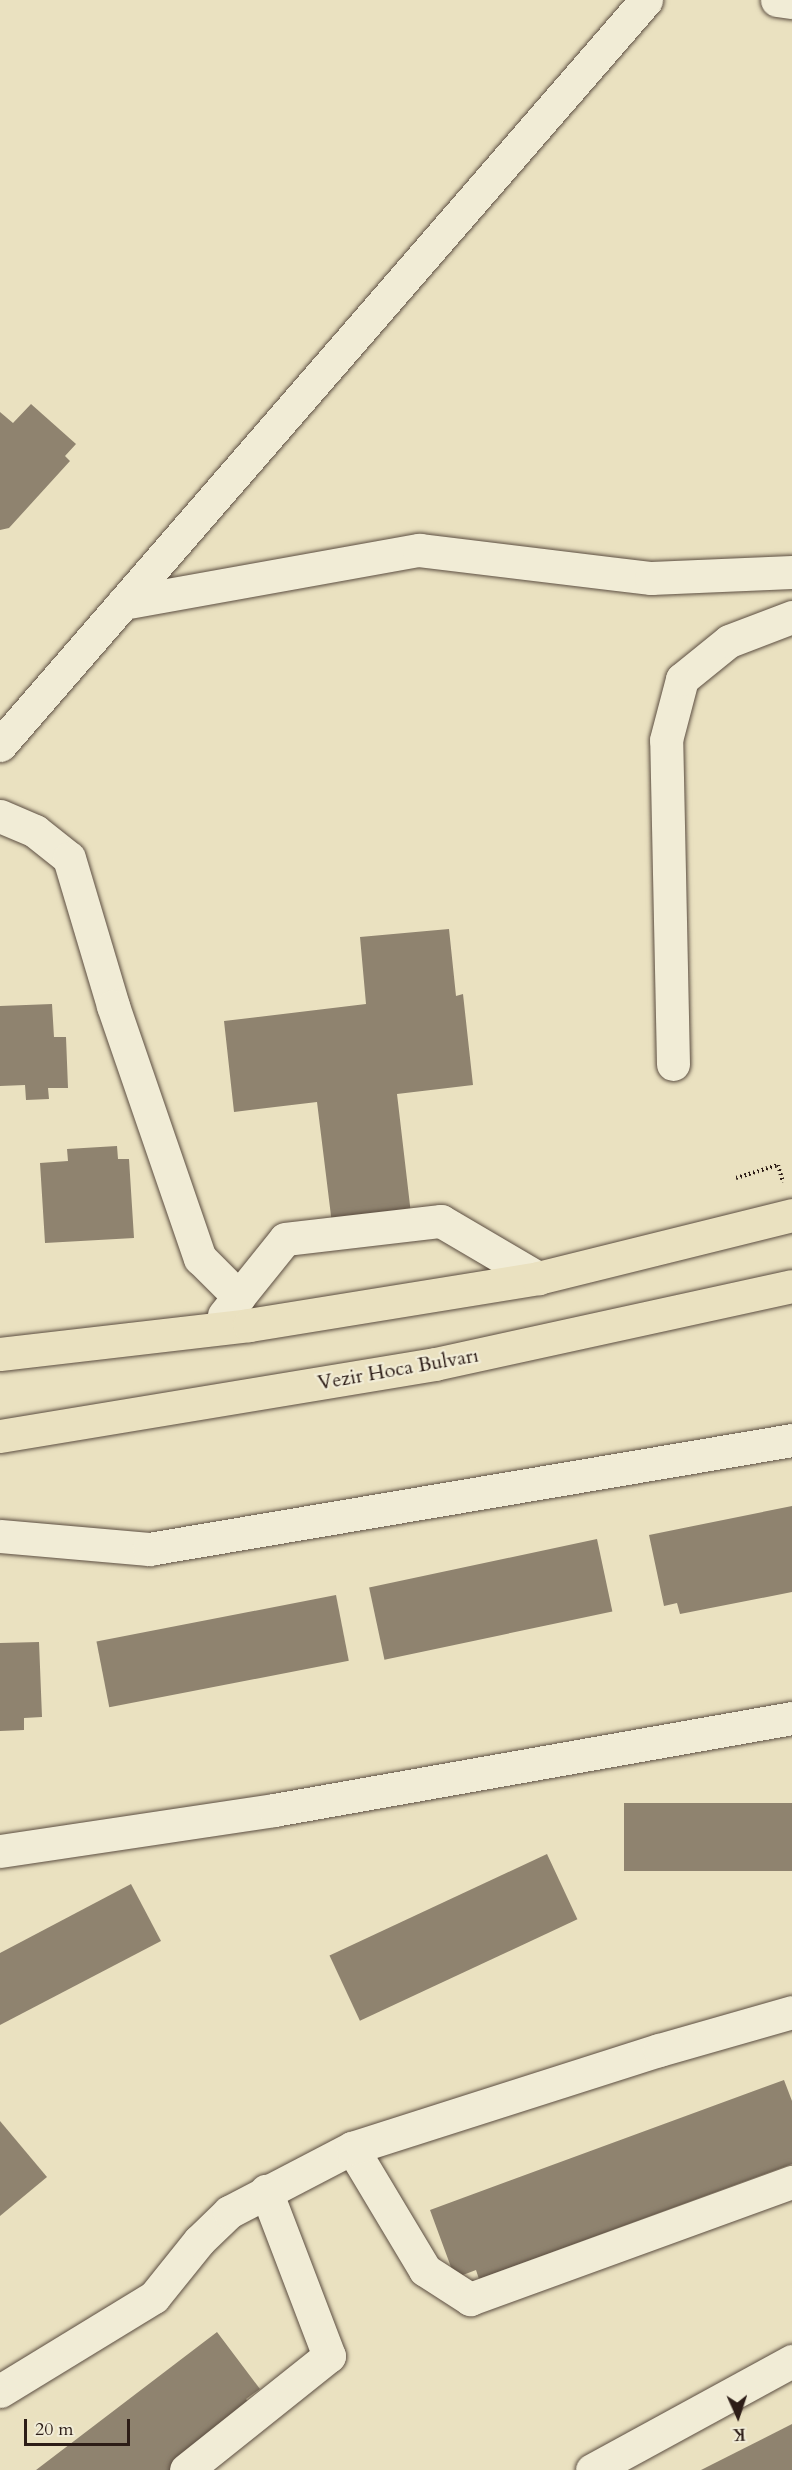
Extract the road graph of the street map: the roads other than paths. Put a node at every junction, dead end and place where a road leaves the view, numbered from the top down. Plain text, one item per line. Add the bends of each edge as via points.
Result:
1 (646, 0) edge
2 (777, 0) edge
3 (792, 2) edge
4 (792, 572) edge
5 (123, 603) junction
6 (792, 617) edge
7 (0, 745) edge
8 (0, 816) edge
9 (673, 1064) dead end
10 (792, 1215) edge
11 (538, 1278) junction
12 (792, 1286) edge
13 (239, 1298) junction
14 (214, 1328) junction
15 (0, 1354) edge
16 (0, 1436) edge
17 (792, 1440) edge
18 (0, 1536) edge
19 (792, 1719) edge
20 (0, 1851) edge
21 (792, 2012) edge
22 (352, 2148) junction
23 (792, 2182) edge
24 (266, 2191) junction
25 (792, 2361) edge
26 (0, 2391) edge
27 (186, 2470) edge
28 (592, 2470) edge

1 - 5 street
2 - 3 street
4 - 5 street via 651,578 419,550
5 - 7 street
6 - 9 street via 729,641 682,680 666,740
8 - 13 street via 35,831 69,858 113,1006 200,1258
10 - 11 main road
11 - 13 street via 441,1221 285,1239
11 - 14 main road
12 - 16 main road, Vezir Hoca Bulvarı via 435,1364
13 - 14 street
14 - 15 main road
17 - 18 street via 149,1549
19 - 20 street via 274,1810
21 - 22 street
22 - 23 street via 425,2270 470,2298
22 - 24 street
24 - 26 street via 229,2212 154,2297
24 - 27 street via 329,2356
25 - 28 street

